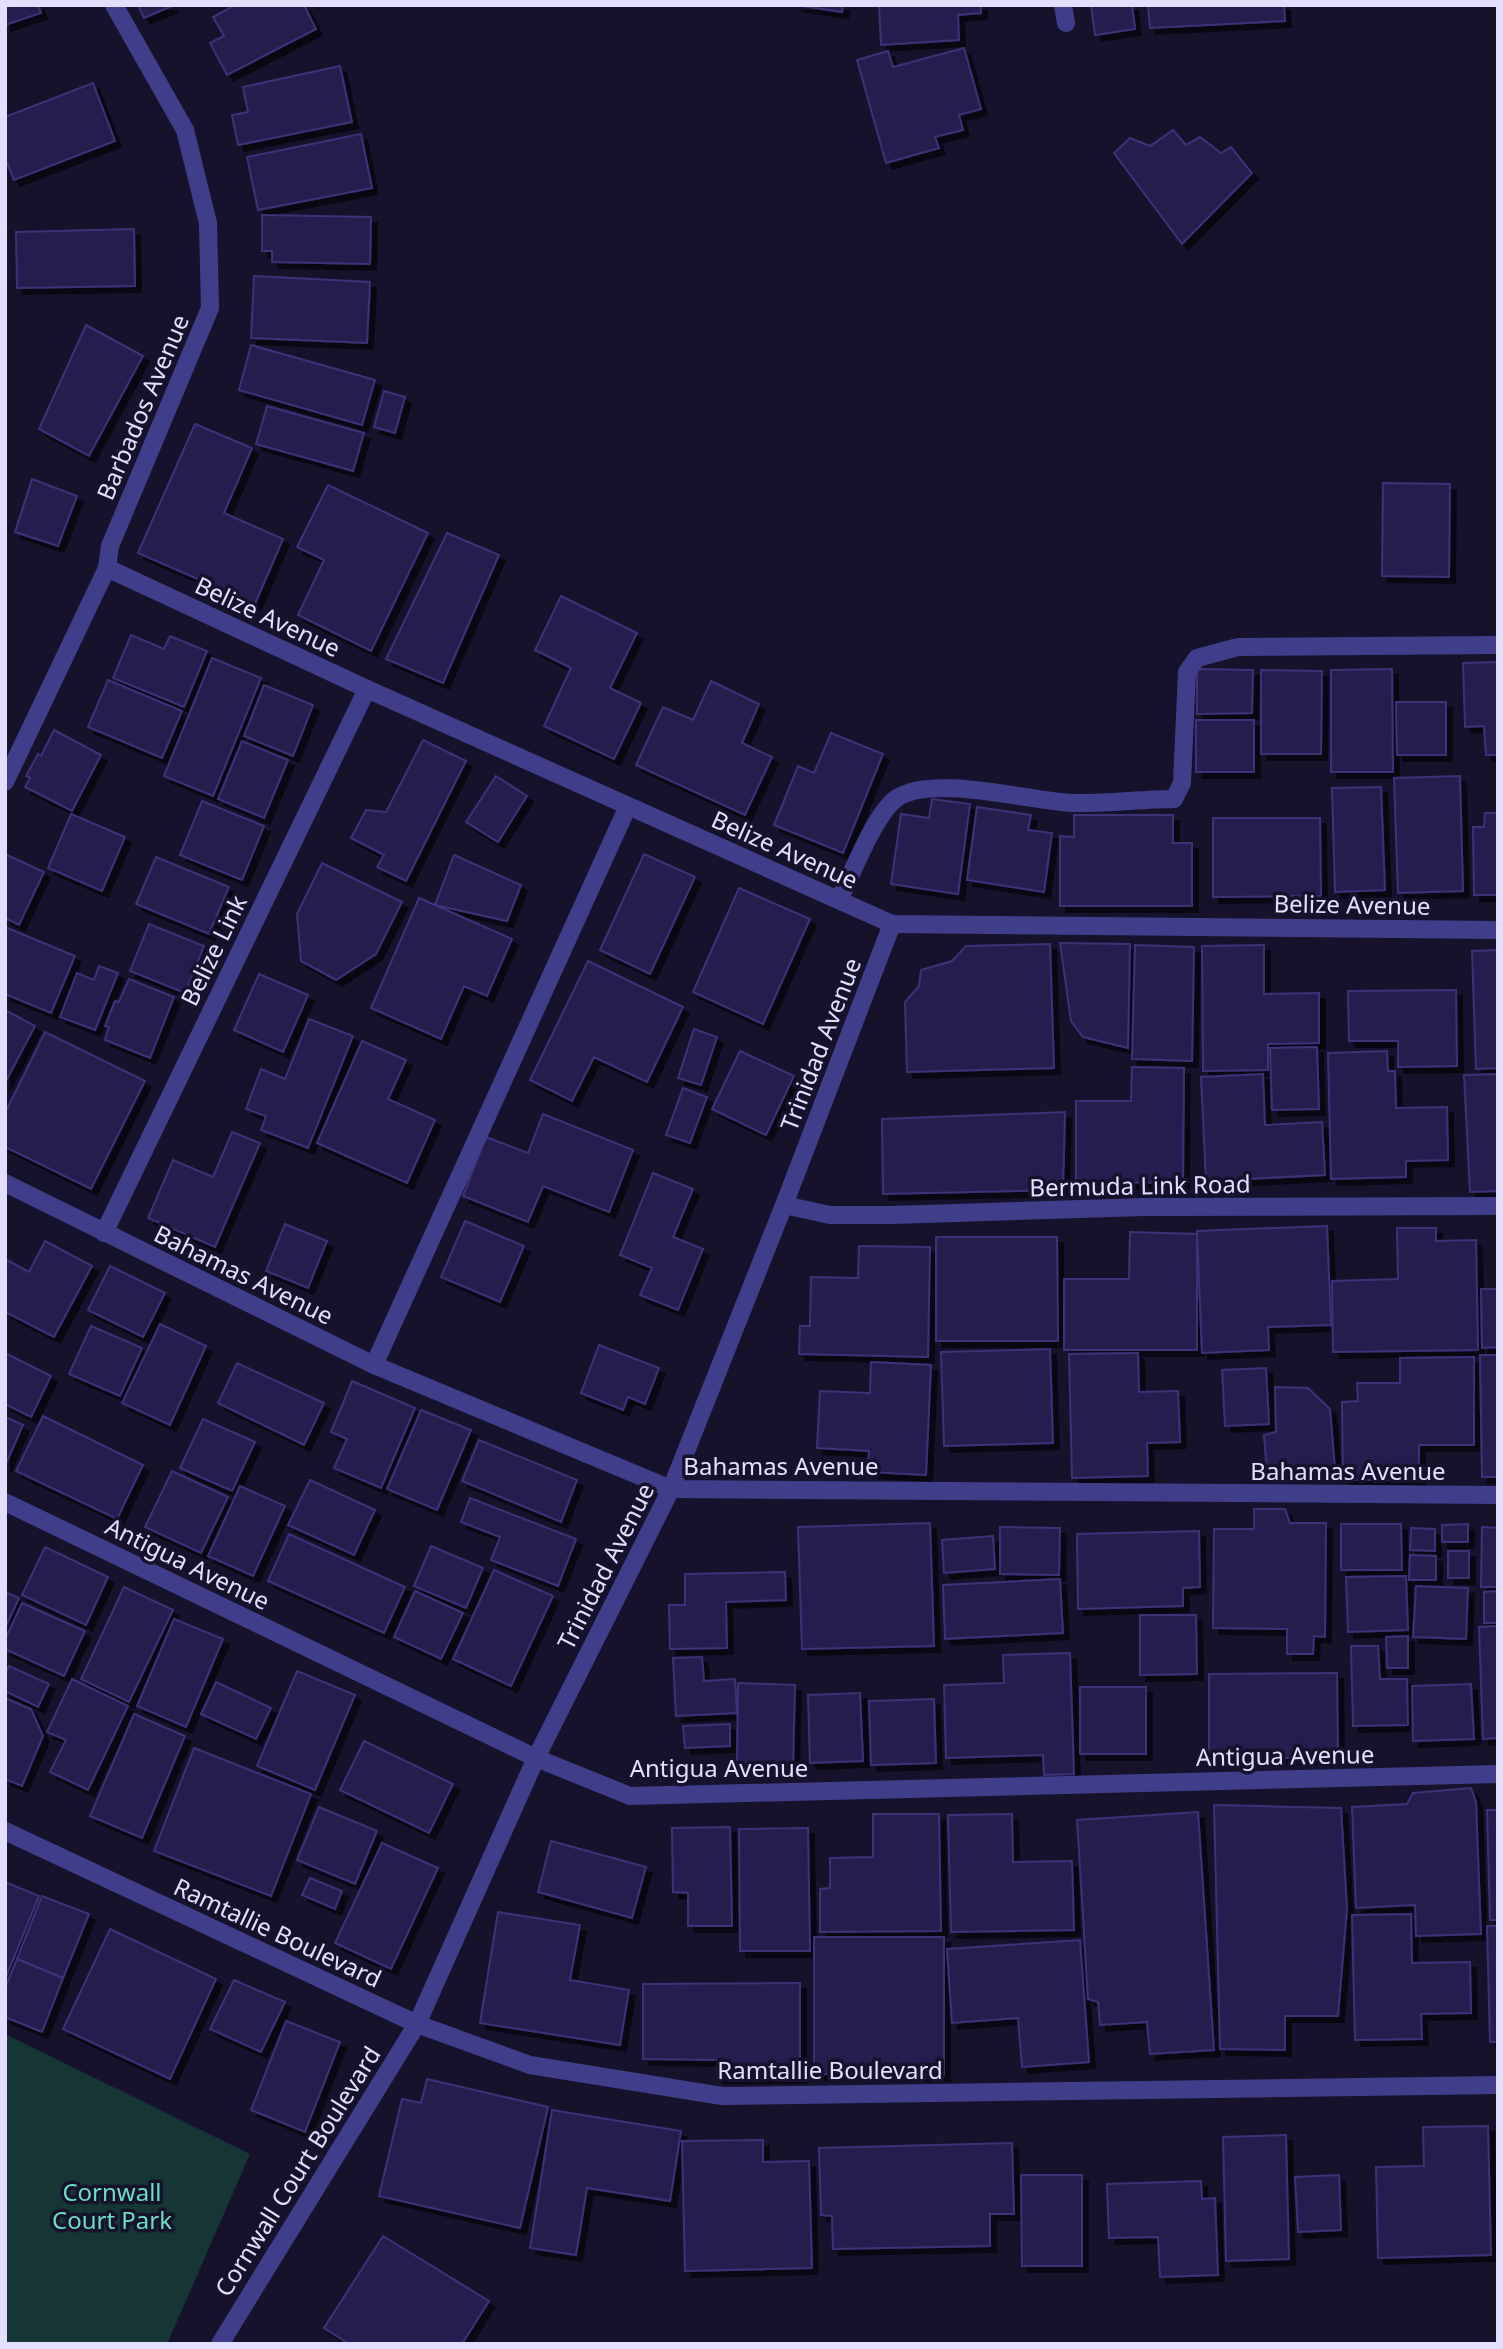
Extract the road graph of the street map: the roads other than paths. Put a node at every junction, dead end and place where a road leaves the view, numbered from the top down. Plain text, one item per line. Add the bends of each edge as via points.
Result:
1 (114, 5) edge
2 (107, 568) junction
3 (1498, 645) edge
4 (367, 689) junction
5 (5, 782) edge
6 (628, 806) junction
7 (839, 900) junction
8 (892, 924) junction
9 (1498, 930) edge
10 (5, 1183) edge
11 (785, 1205) junction
12 (1498, 1206) edge
13 (104, 1233) junction
14 (374, 1364) junction
15 (671, 1489) junction
16 (1498, 1496) edge
17 (5, 1502) edge
18 (536, 1758) junction
19 (1498, 1774) edge
20 (5, 1831) edge
21 (417, 2024) junction
22 (1498, 2085) edge
23 (220, 2344) edge

1 - 2 street, Barbados Avenue via 185,130 208,223 209,308 110,546
2 - 4 street, Belize Avenue
2 - 5 street, Barbados Avenue
3 - 7 street via 1238,647 1197,658 1187,672 1182,783 1174,799 1072,803 918,790 897,798 881,815
4 - 6 street, Belize Avenue
4 - 13 street, Belize Link
6 - 7 street, Belize Avenue
6 - 14 street
7 - 8 street, Belize Avenue
8 - 9 street, Belize Avenue
8 - 11 street, Trinidad Avenue
10 - 13 street, Bahamas Avenue
11 - 12 street, Bermuda Link Road via 830,1214 880,1215 1144,1207
11 - 15 street, Trinidad Avenue
13 - 14 street, Bahamas Avenue
14 - 15 street, Bahamas Avenue
15 - 16 street, Bahamas Avenue
15 - 18 street, Trinidad Avenue
17 - 18 street, Antigua Avenue
18 - 19 street, Antigua Avenue via 631,1796
18 - 21 street, Trinidad Avenue
20 - 21 street, Ramtallie Boulevard
21 - 22 street, Ramtallie Boulevard via 530,2065 722,2096
21 - 23 street, Cornwall Court Boulevard

